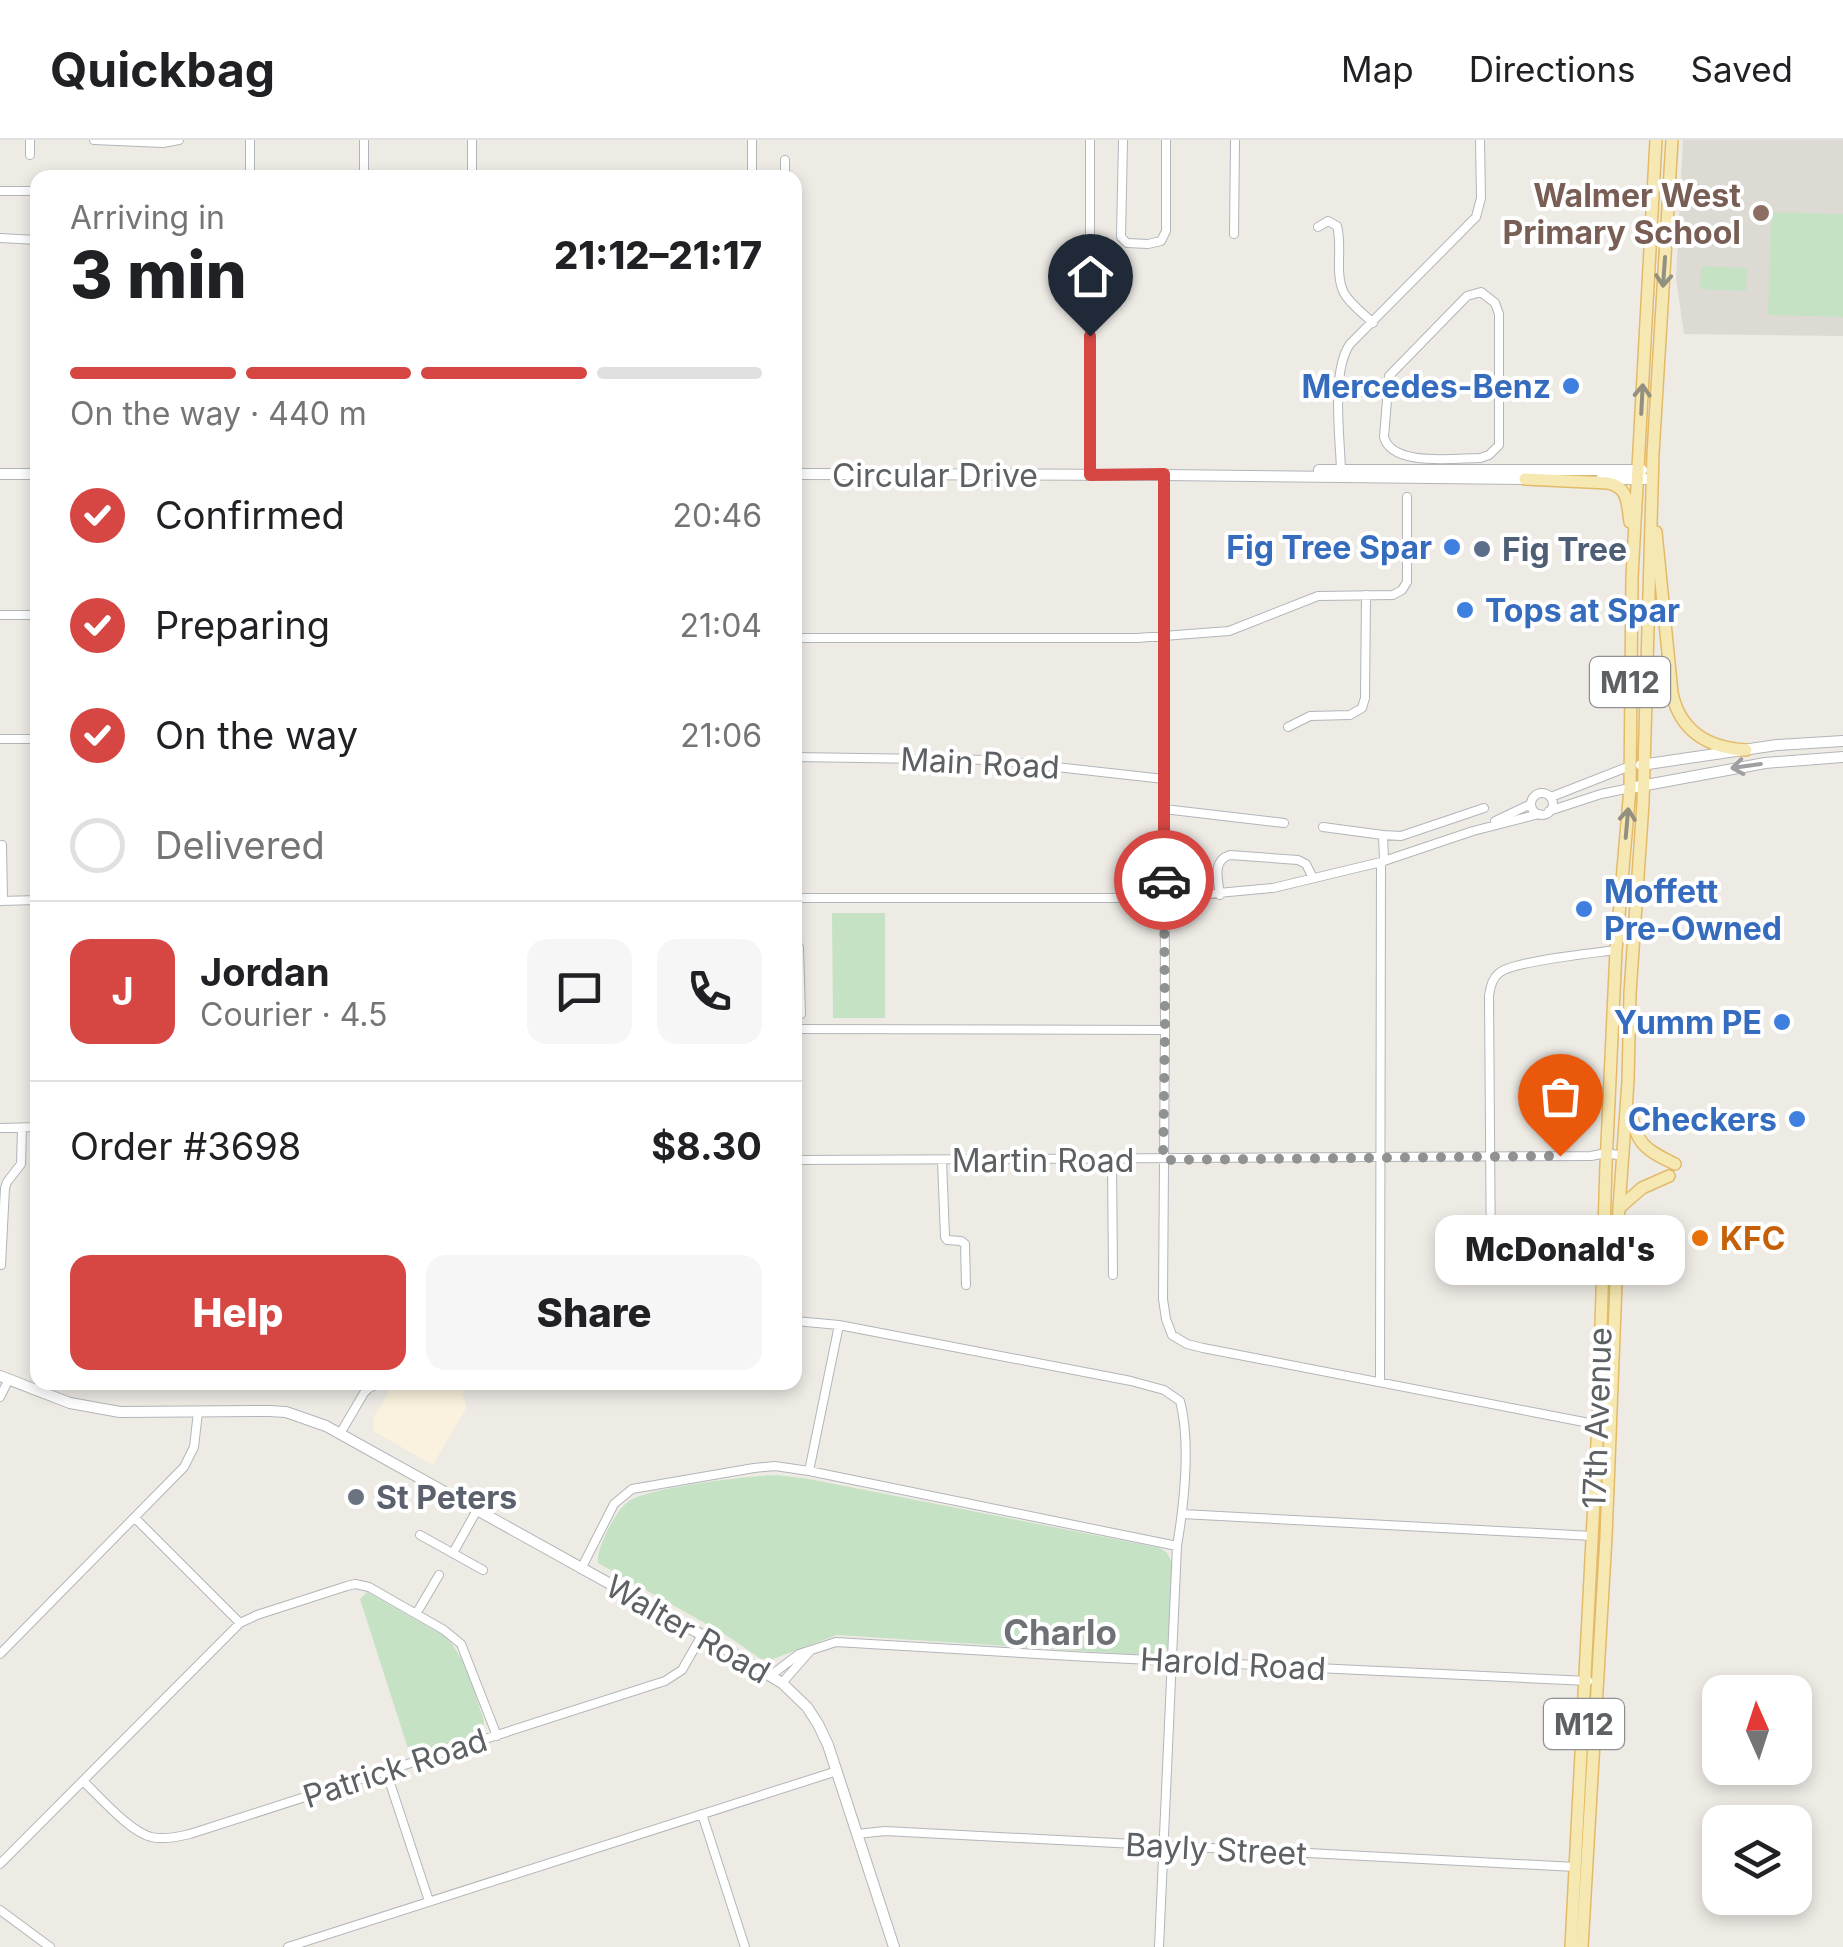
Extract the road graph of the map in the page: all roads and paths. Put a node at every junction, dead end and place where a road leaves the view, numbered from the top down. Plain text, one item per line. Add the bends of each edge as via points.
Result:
1 (30, 140) edge
2 (94, 140) edge
3 (178, 140) edge
4 (250, 140) edge
5 (364, 140) edge
6 (472, 140) edge
7 (752, 140) edge
8 (1090, 140) edge
9 (1123, 140) edge
10 (1166, 140) edge
11 (1235, 140) edge
12 (1480, 140) edge
13 (1656, 140) edge
14 (1672, 140) edge
15 (30, 155) dead end
16 (785, 160) dead end
17 (250, 170) edge
18 (364, 170) edge
19 (472, 170) edge
20 (752, 170) edge
21 (785, 170) edge
22 (0, 191) edge
23 (30, 191) edge
24 (1318, 227) dead end
25 (1234, 234) dead end
26 (0, 238) edge
27 (30, 240) edge
28 (1373, 323) junction
29 (1340, 392) junction
30 (1387, 392) junction
31 (1340, 470) junction
32 (0, 474) edge
33 (30, 474) edge
34 (802, 474) edge
35 (1164, 474) junction
36 (1645, 474) junction
37 (1090, 475) junction
38 (1254, 476) junction
39 (1525, 479) junction
40 (1408, 497) dead end
41 (1651, 524) junction
42 (1634, 536) junction
43 (1366, 596) junction
44 (0, 615) edge
45 (30, 615) edge
46 (1165, 635) junction
47 (802, 638) edge
48 (1288, 727) dead end
49 (0, 739) edge
50 (30, 739) edge
51 (1843, 741) edge
52 (1746, 750) junction
53 (802, 757) edge
54 (1843, 758) edge
55 (1636, 765) junction
56 (1164, 779) junction
57 (1636, 787) junction
58 (1550, 798) junction
59 (1531, 804) junction
60 (1484, 808) dead end
61 (1164, 809) junction
62 (1544, 813) junction
63 (1284, 824) dead end
64 (1323, 827) dead end
65 (1473, 831) junction
66 (1383, 835) junction
67 (2, 845) edge
68 (1382, 861) junction
69 (1313, 878) junction
70 (1220, 894) junction
71 (802, 898) edge
72 (1164, 898) junction
73 (30, 900) edge
74 (2, 901) edge
75 (1616, 950) junction
76 (802, 1029) edge
77 (1165, 1030) junction
78 (1628, 1081) junction
79 (0, 1128) edge
80 (22, 1128) junction
81 (30, 1128) edge
82 (1380, 1157) junction
83 (1490, 1157) junction
84 (1606, 1159) junction
85 (802, 1160) edge
86 (942, 1160) junction
87 (1112, 1160) junction
88 (1163, 1160) junction
89 (1623, 1162) junction
90 (1620, 1208) junction
91 (1, 1265) edge
92 (1491, 1269) dead end
93 (1113, 1275) dead end
94 (966, 1285) dead end
95 (802, 1322) edge
96 (838, 1325) junction
97 (4, 1378) edge
98 (1380, 1381) junction
99 (30, 1387) edge
100 (38, 1390) edge
101 (366, 1390) edge
102 (0, 1398) edge
103 (198, 1412) junction
104 (1598, 1423) junction
105 (341, 1432) junction
106 (809, 1471) junction
107 (477, 1510) junction
108 (1182, 1514) junction
109 (135, 1518) junction
110 (420, 1535) dead end
111 (1593, 1536) junction
112 (1177, 1546) junction
113 (453, 1553) junction
114 (581, 1569) junction
115 (483, 1570) dead end
116 (439, 1575) dead end
117 (416, 1614) junction
118 (240, 1623) junction
119 (702, 1635) junction
120 (810, 1651) junction
121 (0, 1654) edge
122 (1173, 1661) junction
123 (770, 1676) junction
124 (1591, 1681) junction
125 (782, 1683) junction
126 (496, 1736) junction
127 (837, 1770) junction
128 (386, 1771) junction
129 (83, 1781) junction
130 (702, 1814) junction
131 (857, 1834) junction
132 (1164, 1846) junction
133 (0, 1864) edge
134 (1575, 1867) junction
135 (430, 1901) junction
136 (0, 1910) edge
137 (744, 1945) edge
138 (50, 1947) edge
139 (288, 1947) edge
140 (730, 1947) edge
141 (894, 1947) edge
142 (1159, 1947) edge
143 (1571, 1947) edge
144 (1582, 1947) edge

1 - 15 street
2 - 3 street
4 - 17 street
5 - 18 street
6 - 19 street
7 - 20 street
8 - 37 street
9 - 10 street via 1121,237 1148,244 1161,241 1166,231
11 - 25 street
12 - 28 street via 1476,217
36 -> 13 main road, M12
14 -> 36 main road, M12
16 - 21 street
22 - 23 street
24 - 28 street via 1337,226 1341,286
26 - 27 street
28 - 29 street via 1344,354
29 - 30 street
29 - 31 street
30 - 30 street via 1384,437 1392,451 1420,458 1493,452 1500,436 1499,314 1490,298 1481,292 1467,296 1391,372
31 - 36 street, Circular Drive
31 - 38 street, Circular Drive
32 - 33 street
34 - 37 street, Circular Drive
35 - 37 street, Circular Drive
35 - 38 street, Circular Drive
35 - 46 street
36 - 39 street, Circular Drive
36 - 41 main road, M12
36 - 42 main road, 17th Avenue / M12
38 - 39 street, Circular Drive
39 - 42 main road via 1619,486
40 - 43 street via 1406,586 1393,596
41 - 52 main road via 1676,708 1702,740
41 - 55 main road, M12
42 - 55 main road, 17th Avenue / M12
43 - 46 street via 1311,598 1229,632
43 - 48 street via 1362,708 1310,716
44 - 45 street
46 - 47 street
46 - 56 street
49 - 50 street
51 - 52 street
52 - 55 street
53 - 56 street, Main Road via 993,760
54 -> 57 street via 1766,763
55 - 57 main road, 17th Avenue / M12
55 - 58 street
56 - 61 street
57 - 62 street
75 -> 57 main road, 17th Avenue / M12
57 - 78 main road, M12
58 - 59 street via 1538,793
58 - 62 street
59 - 62 street
59 - 65 street
60 - 66 street via 1400,836
61 - 63 street
61 - 72 street
62 - 65 street
64 - 66 street
65 - 68 street
66 - 68 street
67 - 74 street
68 - 69 street
68 - 82 street
69 - 70 street
69 - 70 street via 1298,860 1230,854 1218,864
70 - 72 street
71 - 72 street
72 - 77 street
73 - 74 street
75 - 83 street via 1496,975 1489,996
75 - 84 main road, 17th Avenue / M12
76 - 77 street
77 - 88 street
78 - 89 main road, M12
78 - 90 main road via 1639,1141 1672,1170
79 - 80 street
80 - 81 street
80 - 91 street via 21,1164 4,1188
82 - 83 street, Martin Road
82 - 88 street, Martin Road
82 - 98 street
83 - 84 street, Martin Road
83 - 92 street
84 - 89 street
84 - 104 main road, 17th Avenue / M12
85 - 86 street, Martin Road
86 - 87 street, Martin Road
86 - 94 street via 944,1237 965,1244
87 - 88 street, Martin Road
87 - 93 street
88 - 98 street via 1163,1299 1172,1335 1194,1346
89 - 90 main road, M12
90 - 124 main road, 17th Avenue / M12
95 - 96 street
96 - 106 street
96 - 108 street via 1164,1390 1180,1402 1185,1426
97 - 99 street, Walter Road
97 - 102 street
98 - 104 street
100 - 103 street, Walter Road via 90,1408
101 - 105 street
103 - 105 street, Walter Road via 286,1412
103 - 109 street via 191,1457
104 - 111 main road, 17th Avenue / M12
105 - 107 street, Walter Road
106 - 112 street
106 - 114 street via 754,1468 632,1489 614,1504
107 - 113 street
107 - 114 street, Walter Road
108 - 111 street
108 - 112 street
109 - 118 street
109 - 121 street
110 - 113 street
111 - 124 main road, 17th Avenue / M12
112 - 122 street
113 - 115 street
114 - 119 street, Walter Road
116 - 117 street
117 - 118 street via 355,1584
117 - 126 street via 461,1644
118 - 129 street
119 - 123 street, Walter Road
119 - 126 street, Patrick Road via 682,1670 664,1681
120 - 122 street, Harold Road via 846,1642
120 - 123 street
120 - 125 street
122 - 124 street, Harold Road
122 - 132 street
123 - 125 street, Walter Road
124 - 134 main road, 17th Avenue / M12
124 - 144 main road, 17th Avenue / M12
125 - 127 street, Walter Road via 818,1724
126 - 128 street, Patrick Road
127 - 130 street
127 - 131 street, Walter Road
128 - 129 street, Patrick Road via 173,1838 137,1830
128 - 135 street
129 - 133 street
130 - 135 street
130 - 137 street
131 - 132 street, Bayly Street via 884,1830
131 - 141 street, Walter Road
132 - 134 street, Bayly Street
132 - 142 street
134 - 143 main road, 17th Avenue / M12
135 - 139 street
136 - 138 street
137 - 140 street

